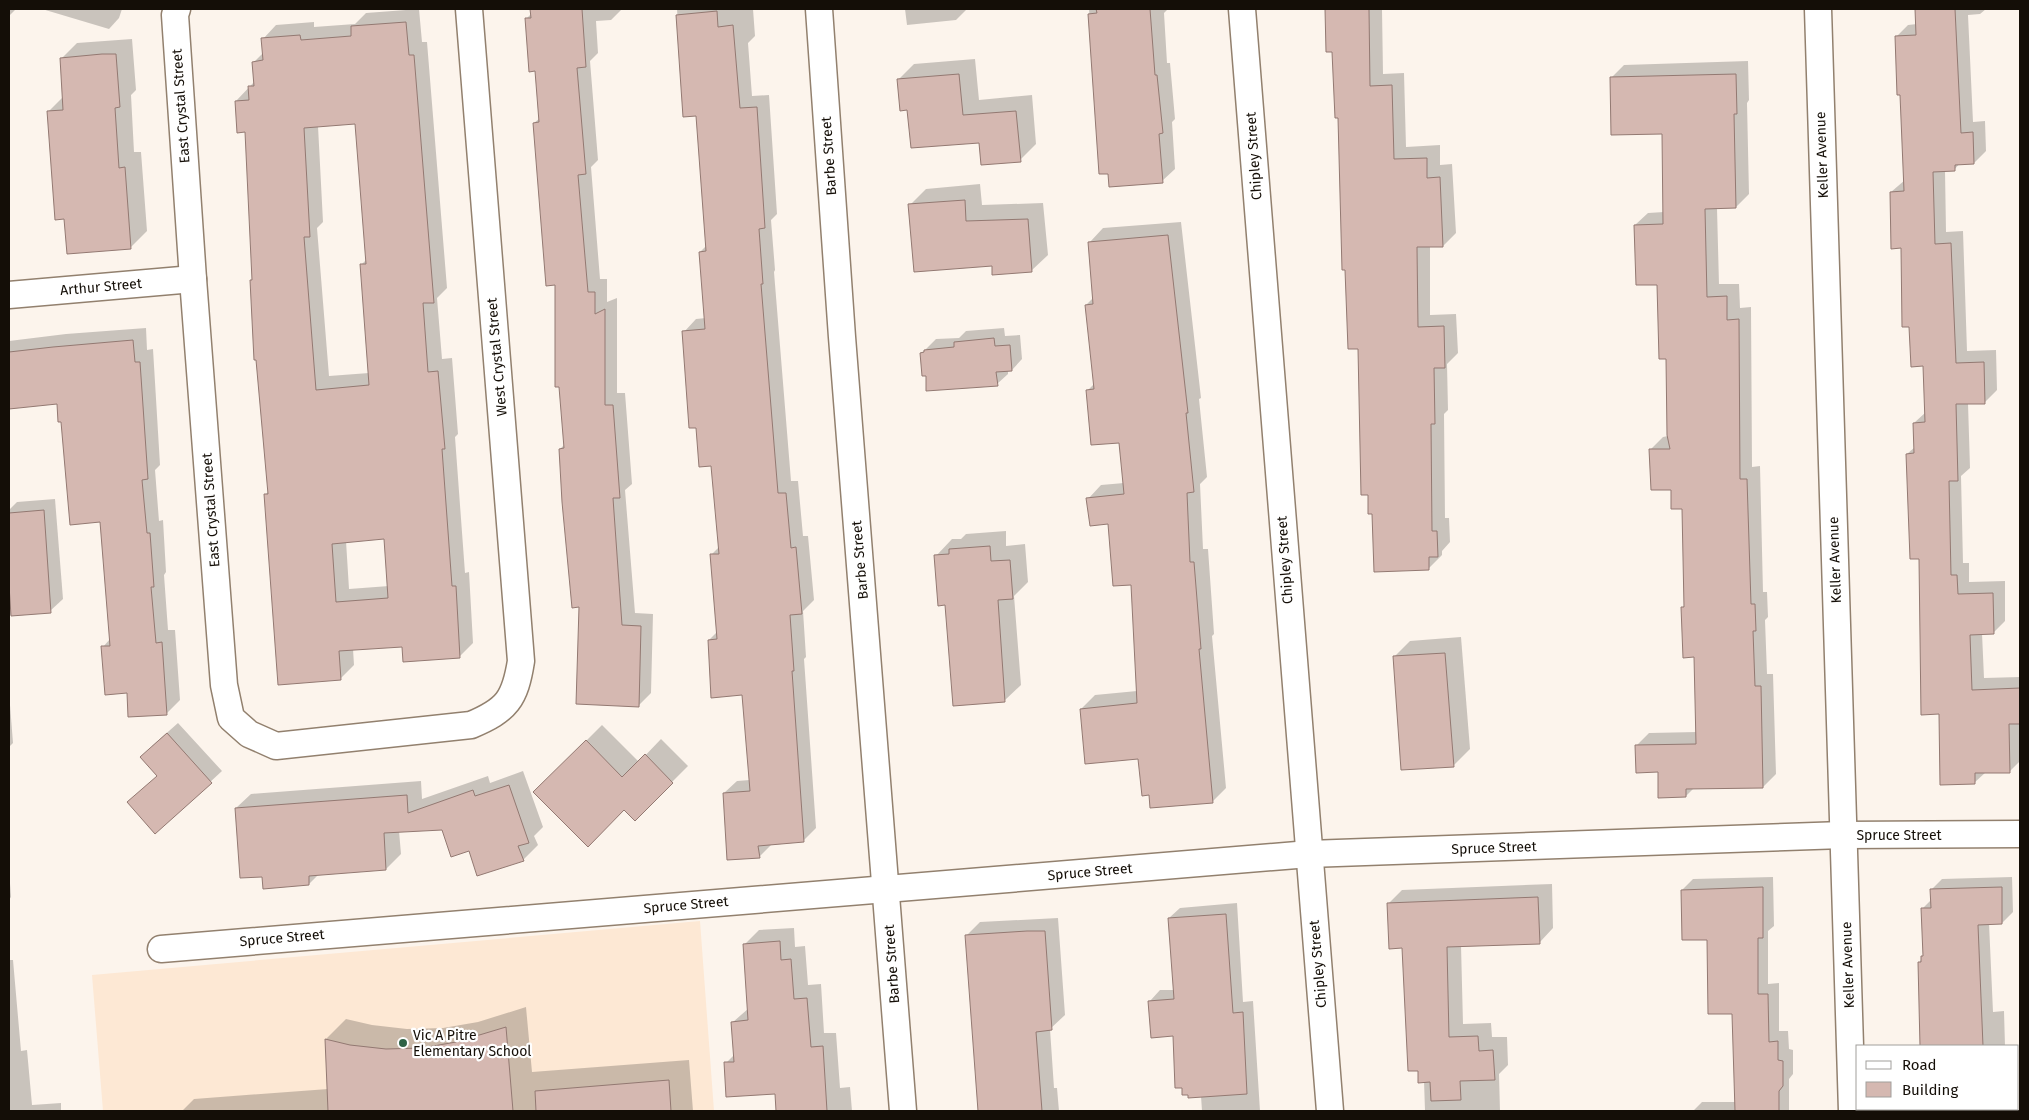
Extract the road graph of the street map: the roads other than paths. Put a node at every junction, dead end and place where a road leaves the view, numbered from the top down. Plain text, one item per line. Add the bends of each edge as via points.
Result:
1 (177, 9) edge
2 (469, 9) edge
3 (819, 9) edge
4 (1242, 9) edge
5 (1818, 9) edge
6 (193, 279) junction
7 (9, 295) edge
8 (508, 702) joint
9 (2020, 834) edge
10 (1843, 835) junction
11 (1309, 854) junction
12 (886, 888) junction
13 (161, 948) dead end
14 (903, 1111) edge
15 (1330, 1111) edge
16 (1852, 1111) edge

1 - 6 street, East Crystal Street
2 - 8 street, West Crystal Street via 521,661 517,684
3 - 12 street, Barbe Street
4 - 11 street, Chipley Street
5 - 10 street, Keller Avenue
6 - 7 street, Arthur Street
6 - 8 street, East Crystal Street via 224,675 231,718 249,734 276,746 472,725 493,716
9 - 10 street, Spruce Street
10 - 11 street, Spruce Street
10 - 16 street, Keller Avenue
11 - 12 street, Spruce Street
11 - 15 street, Chipley Street
12 - 13 street, Spruce Street
12 - 14 street, Barbe Street

